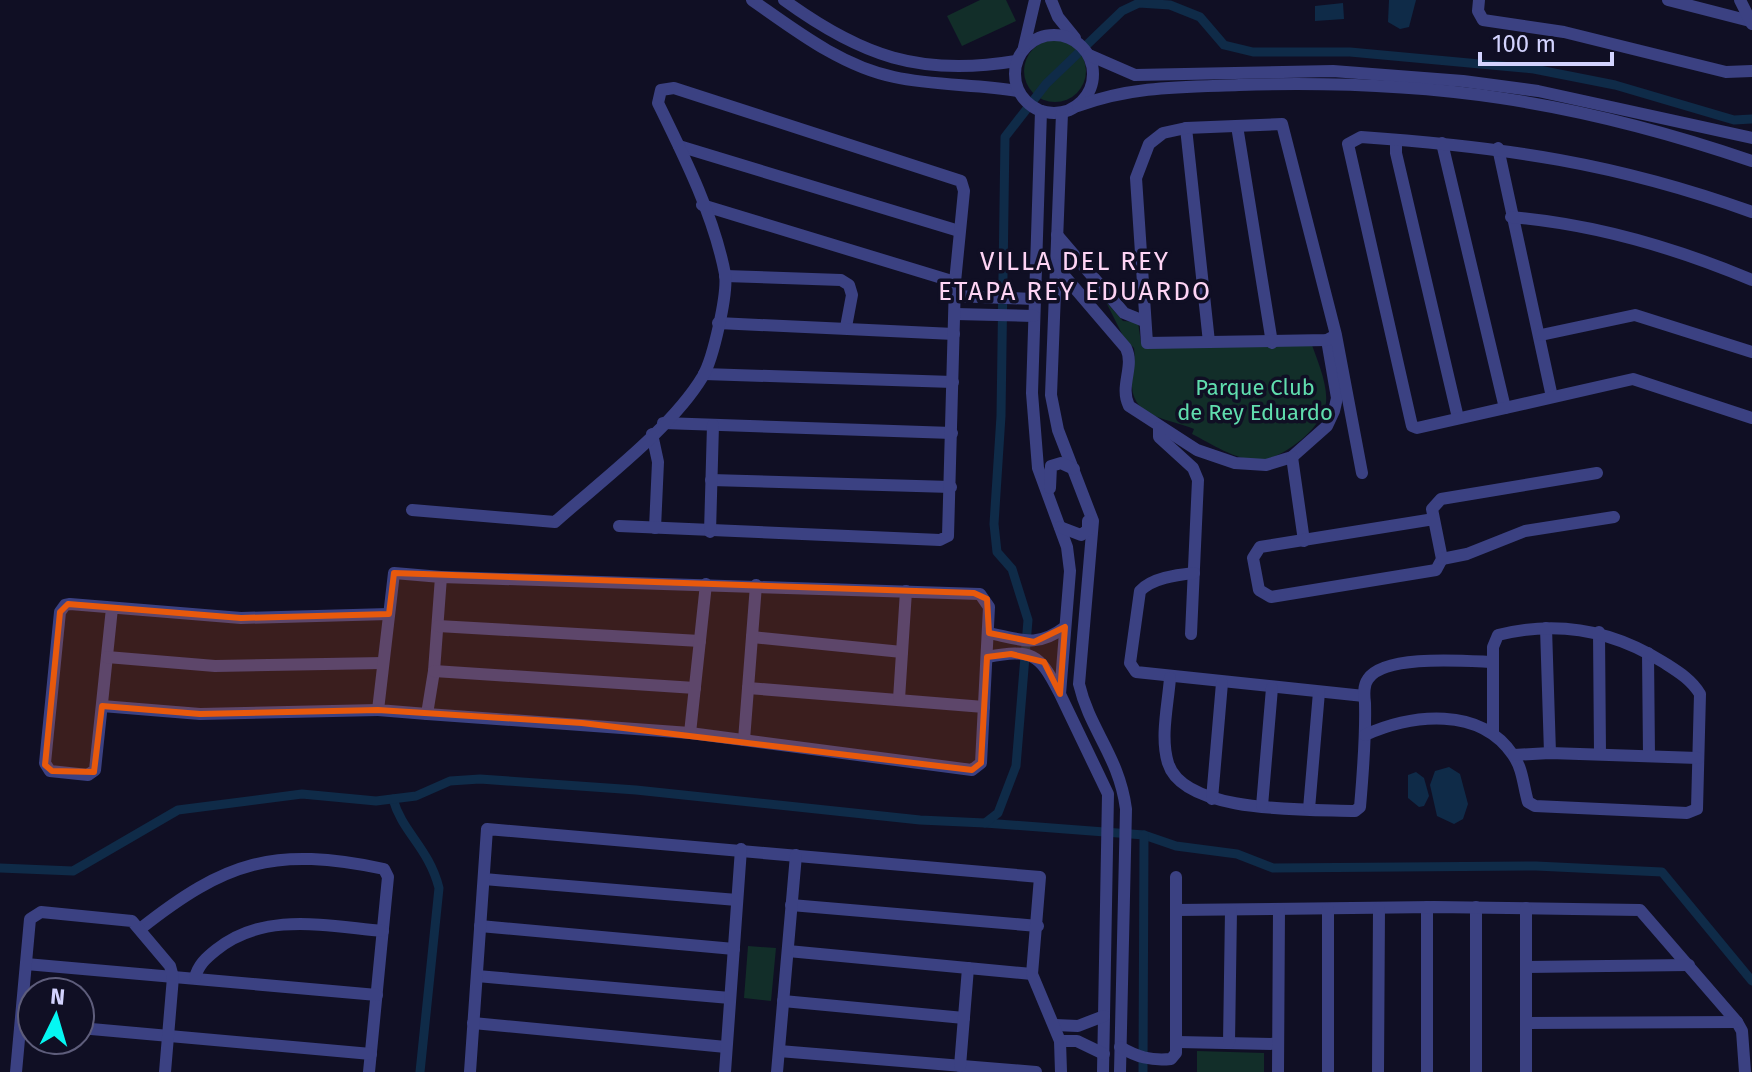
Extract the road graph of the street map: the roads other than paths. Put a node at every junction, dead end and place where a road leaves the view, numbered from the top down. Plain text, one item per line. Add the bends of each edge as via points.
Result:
1 (752, 0) edge
2 (784, 0) edge
3 (1035, 0) edge
4 (1051, 0) edge
5 (1479, 0) edge
6 (1668, 0) edge
7 (1740, 0) edge
8 (1751, 23) edge
9 (1079, 43) junction
10 (1024, 48) junction
11 (1089, 55) junction
12 (1016, 61) junction
13 (1752, 71) edge
14 (1018, 91) junction
15 (1078, 106) junction
16 (1041, 111) junction
17 (1062, 113) junction
18 (1237, 126) junction
19 (1186, 128) junction
20 (1752, 138) edge
21 (1396, 140) junction
22 (1442, 143) junction
23 (679, 146) junction
24 (1498, 148) junction
25 (1752, 161) edge
26 (702, 205) junction
27 (1752, 212) edge
28 (1511, 217) junction
29 (959, 231) junction
30 (1057, 235) junction
31 (1055, 265) junction
32 (1088, 270) junction
33 (725, 276) junction
34 (1752, 280) edge
35 (955, 282) junction
36 (1072, 284) junction
37 (1108, 292) junction
38 (955, 296) junction
39 (985, 298) junction
40 (1034, 299) junction
41 (1092, 306) junction
42 (955, 314) junction
43 (984, 314) junction
44 (1034, 316) junction
45 (1144, 321) junction
46 (718, 323) junction
47 (846, 327) junction
48 (954, 334) junction
49 (1541, 335) junction
50 (1331, 338) junction
51 (1209, 342) junction
52 (1272, 343) junction
53 (1752, 352) edge
54 (704, 374) junction
55 (953, 382) junction
56 (1552, 397) junction
57 (1505, 408) junction
58 (1458, 418) junction
59 (1752, 418) edge
60 (663, 423) junction
61 (713, 425) junction
62 (1159, 428) junction
63 (952, 433) junction
64 (652, 434) junction
65 (1292, 457) junction
66 (1074, 469) junction
67 (1362, 473) dead end
68 (1597, 473) dead end
69 (711, 480) junction
70 (951, 487) junction
71 (1084, 494) junction
72 (412, 510) dead end
73 (1053, 512) junction
74 (1614, 517) dead end
75 (1434, 519) junction
76 (619, 526) dead end
77 (1060, 527) junction
78 (655, 528) junction
79 (710, 532) junction
80 (1304, 541) junction
81 (1442, 559) junction
82 (1194, 573) junction
83 (441, 577) junction
84 (706, 584) junction
85 (756, 585) junction
86 (906, 591) junction
87 (112, 608) junction
88 (389, 614) junction
89 (438, 626) junction
90 (1065, 627) junction
91 (1546, 628) junction
92 (1599, 632) junction
93 (989, 633) junction
94 (1191, 634) dead end
95 (752, 637) junction
96 (700, 641) junction
97 (902, 652) junction
98 (1648, 653) junction
99 (107, 657) junction
100 (987, 657) junction
101 (1493, 662) junction
102 (383, 663) junction
103 (434, 671) junction
104 (1170, 678) junction
105 (1222, 683) junction
106 (695, 688) junction
107 (748, 688) junction
108 (1272, 688) junction
109 (1319, 692) junction
110 (1060, 694) junction
111 (1364, 696) junction
112 (899, 699) junction
113 (102, 706) junction
114 (984, 707) junction
115 (378, 710) junction
116 (427, 714) junction
117 (690, 733) junction
118 (1493, 733) junction
119 (1365, 735) junction
120 (744, 740) junction
121 (1550, 753) junction
122 (1600, 754) junction
123 (1514, 755) junction
124 (1649, 756) junction
125 (1698, 758) junction
126 (1212, 799) junction
127 (1262, 806) junction
128 (1309, 809) junction
129 (741, 849) junction
130 (796, 855) junction
131 (1176, 877) dead end
132 (484, 879) junction
133 (737, 900) junction
134 (791, 905) junction
135 (1427, 907) junction
136 (1476, 907) junction
137 (1379, 908) junction
138 (1526, 908) junction
139 (1279, 909) junction
140 (1328, 909) junction
141 (1176, 910) junction
142 (1231, 910) junction
143 (480, 926) junction
144 (1038, 926) junction
145 (140, 929) junction
146 (383, 931) junction
147 (734, 949) junction
148 (788, 951) junction
149 (26, 964) junction
150 (1689, 965) junction
151 (1526, 967) junction
152 (968, 968) junction
153 (1032, 974) junction
154 (26, 976) edge
155 (477, 976) junction
156 (173, 977) junction
157 (195, 978) junction
158 (377, 995) junction
159 (730, 998) junction
160 (783, 1001) junction
161 (1104, 1016) junction
162 (964, 1018) junction
163 (1737, 1022) junction
164 (473, 1023) junction
165 (1527, 1023) junction
166 (1055, 1025) junction
167 (96, 1030) edge
168 (168, 1037) junction
169 (1060, 1041) junction
170 (1178, 1042) junction
171 (1229, 1043) junction
172 (1278, 1044) junction
173 (726, 1047) junction
174 (1120, 1047) junction
175 (779, 1051) junction
176 (371, 1054) junction
177 (1104, 1054) junction
178 (960, 1066) junction
179 (165, 1072) edge
180 (369, 1072) edge
181 (470, 1072) edge
182 (725, 1072) edge
183 (777, 1072) edge
184 (1036, 1072) edge
185 (1061, 1072) edge
186 (1103, 1072) edge
187 (1120, 1072) edge
188 (1278, 1072) edge
189 (1328, 1072) edge
190 (1378, 1072) edge
191 (1427, 1072) edge
192 (1476, 1072) edge
193 (1526, 1072) edge
194 (1745, 1072) edge

1 - 14 street via 867,69 893,77
2 - 12 street via 857,47 891,59 980,67
3 - 10 street
4 - 9 street
5 - 13 street via 1483,20 1564,32 1726,72
6 - 8 street
7 - 8 street
9 - 10 street via 1051,34
9 - 11 street
10 - 12 street
11 - 15 street via 1094,73 1090,91
11 - 20 street via 1135,75 1333,71 1463,81 1538,91
12 - 14 street
14 - 16 street
15 - 17 street
15 - 25 street via 1134,89 1334,83 1464,91 1593,113
16 - 17 street
16 - 40 street
17 - 30 street
18 - 19 street
18 - 50 street via 1282,124
18 - 52 street
19 - 45 street via 1163,133 1149,144 1136,178
19 - 51 street
21 - 22 street
21 - 58 street
21 - 58 street via 1354,138 1348,144 1349,155 1409,422 1417,428
22 - 24 street
22 - 57 street
23 - 26 street
23 - 29 street
23 - 29 street via 658,103 657,96 667,88 956,177 964,191
24 - 27 street via 1601,166
24 - 28 street
26 - 33 street
26 - 35 street
28 - 34 street via 1629,238
28 - 49 street
29 - 35 street
30 - 31 street
30 - 32 street
31 - 36 street
31 - 66 street via 1051,395
32 - 36 street
32 - 37 street
33 - 46 street
33 - 47 street via 841,280 852,295
35 - 38 street
36 - 41 street
37 - 41 street
37 - 45 street via 1124,313
38 - 39 street
38 - 42 street
39 - 40 street
39 - 43 street
40 - 44 street
41 - 62 street via 1129,355 1124,387 1129,406
42 - 43 street
42 - 48 street
43 - 44 street
44 - 73 street via 1032,393 1038,468
45 - 51 street via 1147,343
46 - 47 street
46 - 54 street
47 - 48 street
48 - 55 street
49 - 53 street via 1635,315
49 - 56 street
50 - 52 street
50 - 65 street via 1334,411 1327,426
50 - 67 street
51 - 52 street
54 - 55 street
54 - 60 street
55 - 63 street
56 - 57 street
56 - 59 street via 1638,380
57 - 58 street
60 - 61 street
60 - 64 street
61 - 63 street
61 - 69 street
62 - 65 street via 1197,450 1235,463 1266,465
62 - 82 street via 1158,436 1193,468 1198,480
63 - 70 street
64 - 72 street via 555,522
64 - 78 street via 658,462
65 - 80 street
66 - 71 street
66 - 73 street via 1055,462 1049,470
68 - 75 street via 1441,499 1432,509
69 - 70 street
69 - 79 street
70 - 79 street via 949,531 940,540
71 - 77 street via 1086,533 1075,535
71 - 174 street via 1094,541 1079,684 1118,768 1126,809
73 - 77 street
74 - 81 street via 1525,531
75 - 80 street
75 - 81 street
76 - 78 street
77 - 90 street via 1070,571
78 - 79 street
80 - 81 street via 1256,550 1253,558 1262,594 1271,597 1436,570
82 - 94 street
82 - 104 street via 1146,585 1137,600 1131,667 1139,674
83 - 84 street
83 - 88 street via 394,573
83 - 89 street
84 - 85 street
84 - 96 street
85 - 86 street
85 - 95 street
86 - 93 street via 980,594 989,607
86 - 97 street
87 - 88 street via 241,618
87 - 99 street
87 - 113 street via 68,604 61,609 48,770 94,772
88 - 102 street
89 - 96 street
89 - 103 street
90 - 93 street via 1047,641
90 - 110 street
91 - 92 street
91 - 101 street via 1498,635
91 - 121 street
92 - 98 street
92 - 122 street
93 - 100 street
95 - 97 street
95 - 107 street
96 - 106 street
97 - 112 street
98 - 124 street
98 - 125 street via 1685,676 1700,694
99 - 102 street via 215,666
99 - 113 street
100 - 110 street via 1033,656 1044,662
100 - 114 street
101 - 111 street via 1423,660 1381,669 1370,676
101 - 118 street
102 - 115 street
103 - 106 street
103 - 116 street
104 - 105 street
104 - 126 street via 1164,747 1169,767 1183,785
105 - 108 street
105 - 126 street
106 - 117 street
107 - 112 street
107 - 120 street
108 - 109 street
108 - 127 street
109 - 111 street
109 - 128 street
110 - 161 street via 1108,794
111 - 119 street
112 - 114 street
113 - 115 street via 200,714
114 - 120 street via 981,763 972,770
115 - 116 street
116 - 117 street
117 - 120 street
118 - 119 street via 1462,721 1427,719
118 - 123 street
119 - 128 street via 1359,810
121 - 122 street
121 - 123 street
122 - 124 street
123 - 125 street via 1528,802 1535,806 1687,813 1697,805
124 - 125 street
126 - 127 street
127 - 128 street
129 - 130 street
129 - 132 street via 487,829
129 - 133 street
130 - 134 street
130 - 144 street via 1040,877
131 - 141 street
132 - 133 street
132 - 143 street
133 - 147 street
134 - 144 street
134 - 148 street
135 - 136 street
135 - 137 street
135 - 191 street
136 - 138 street
136 - 192 street
137 - 140 street
137 - 190 street
138 - 150 street via 1640,910
138 - 151 street
139 - 140 street
139 - 142 street
139 - 172 street
140 - 189 street
141 - 142 street
141 - 170 street
142 - 171 street
143 - 147 street
143 - 155 street
144 - 153 street
145 - 146 street via 220,874 260,862 297,860 384,869 388,877
145 - 149 street via 124,919 38,912 30,919
145 - 156 street
146 - 157 street via 291,923 265,926 225,943 199,965
146 - 158 street
147 - 159 street
148 - 152 street
148 - 160 street
149 - 154 street
149 - 156 street
150 - 151 street
150 - 163 street
151 - 165 street
152 - 153 street
152 - 162 street
153 - 166 street
155 - 159 street
155 - 164 street
156 - 157 street
156 - 168 street
157 - 158 street
158 - 176 street
159 - 173 street
160 - 162 street
160 - 175 street
161 - 166 street via 1078,1026
161 - 177 street
162 - 178 street
163 - 165 street
163 - 194 street
164 - 173 street
164 - 181 street
165 - 193 street
166 - 169 street
167 - 168 street
168 - 176 street
168 - 179 street
169 - 177 street via 1077,1041
169 - 185 street
170 - 171 street
170 - 174 street via 1174,1058 1161,1060 1135,1056
171 - 172 street
172 - 188 street
173 - 182 street
174 - 187 street
175 - 178 street
175 - 183 street
176 - 180 street
177 - 186 street
178 - 184 street

